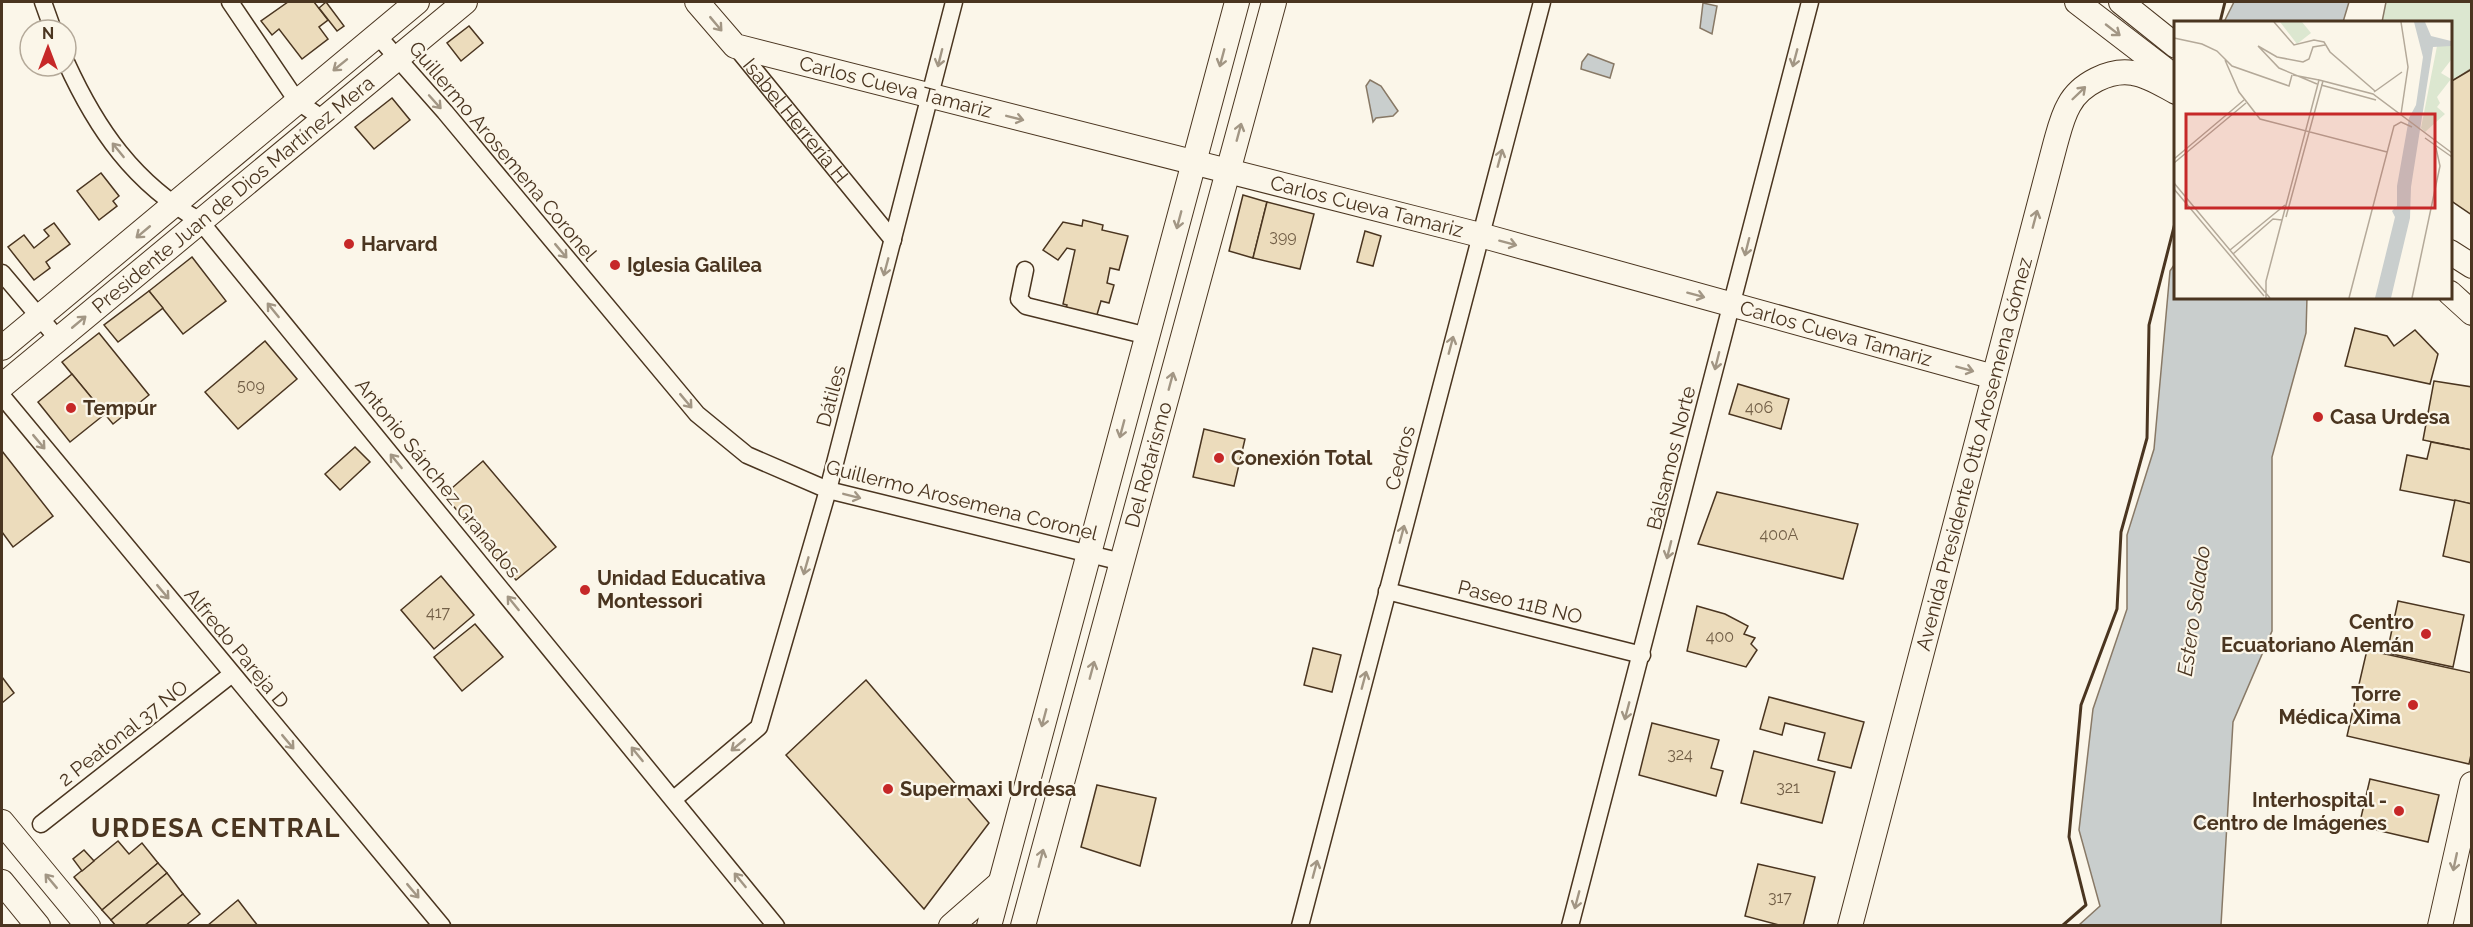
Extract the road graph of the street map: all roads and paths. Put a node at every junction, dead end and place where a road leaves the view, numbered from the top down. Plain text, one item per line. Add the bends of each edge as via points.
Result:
1 (43, 2) edge
2 (230, 2) edge
3 (417, 2) edge
4 (697, 2) edge
5 (954, 2) edge
6 (1237, 2) edge
7 (1274, 2) edge
8 (1542, 2) edge
9 (1810, 2) edge
10 (2077, 2) edge
11 (2121, 2) edge
12 (2143, 2) edge
13 (453, 5) edge
14 (49, 18) edge
15 (377, 35) junction
16 (2172, 36) edge
17 (735, 46) junction
18 (396, 58) junction
19 (2150, 68) junction
20 (2174, 77) edge
21 (73, 78) edge
22 (2174, 90) edge
23 (930, 96) junction
24 (297, 101) junction
25 (323, 119) junction
26 (1194, 164) junction
27 (1228, 172) junction
28 (174, 206) junction
29 (200, 221) junction
30 (1480, 235) junction
31 (893, 240) junction
32 (2452, 253) edge
33 (2472, 266) edge
34 (1025, 270) dead end
35 (2, 273) edge
36 (2452, 294) edge
37 (1732, 305) junction
38 (2472, 313) edge
39 (39, 318) junction
40 (1148, 336) junction
41 (58, 339) junction
42 (2, 348) edge
43 (1994, 377) junction
44 (2, 386) edge
45 (2, 396) edge
46 (828, 490) junction
47 (1089, 554) junction
48 (1122, 562) junction
49 (1387, 591) junction
50 (1642, 655) junction
51 (232, 674) junction
52 (2472, 784) edge
53 (674, 799) junction
54 (2, 822) edge
55 (41, 824) dead end
56 (2, 882) edge
57 (999, 884) junction
58 (33, 924) edge
59 (88, 926) edge
60 (442, 926) edge
61 (776, 926) edge
62 (951, 926) edge
63 (989, 926) edge
64 (1023, 926) edge
65 (1300, 926) edge
66 (1570, 926) edge
67 (1850, 926) edge
68 (2440, 926) edge

1 - 14 street
2 - 24 street
3 - 15 street, Presidente Juan de Dios Martínez Mera
4 -> 17 street, Isabel Herrería H
5 -> 23 street, Dátiles
6 -> 26 street, Del Rotarismo
27 -> 7 street, Del Rotarismo
30 -> 8 street, Cedros
9 -> 37 street, Bálsamos Norte
10 -> 19 street
11 - 16 street
12 - 16 street
13 - 18 street, Presidente Juan de Dios Martínez Mera
15 - 18 street, Guillermo Arosemena Coronel
15 -> 24 street, Presidente Juan de Dios Martínez Mera
17 - 23 street, Carlos Cueva Tamariz
17 - 31 street, Isabel Herrería H
18 - 25 street, Presidente Juan de Dios Martínez Mera
18 -> 46 street, Guillermo Arosemena Coronel via 697,414 747,455
19 - 20 street
19 - 22 street, Avenida Presidente Otto Arosemena Gómez
43 -> 19 street, Avenida Presidente Otto Arosemena Gómez via 2068,105 2082,89 2104,76
28 -> 21 street, Antonio Sánchez Granados via 133,169 104,133
23 -> 26 street, Carlos Cueva Tamariz
23 - 31 street, Dátiles
24 - 25 street
24 - 28 street, Presidente Juan de Dios Martínez Mera
25 - 29 street, Presidente Juan de Dios Martínez Mera
26 - 27 street, Carlos Cueva Tamariz
26 -> 40 street, Del Rotarismo
27 - 30 street, Carlos Cueva Tamariz
48 -> 27 street, Del Rotarismo
28 - 29 street, Antonio Sánchez Granados
28 -> 39 street, Presidente Juan de Dios Martínez Mera
41 -> 29 street, Presidente Juan de Dios Martínez Mera
53 -> 29 street, Antonio Sánchez Granados
30 -> 37 street, Carlos Cueva Tamariz
49 -> 30 street, Cedros
31 -> 46 street, Dátiles
32 - 33 street
34 - 40 street via 1019,299 1026,306
35 - 39 street
36 - 38 street
37 -> 43 street, Carlos Cueva Tamariz
37 -> 50 street, Bálsamos Norte
39 - 41 street
39 - 42 street, Presidente Juan de Dios Martínez Mera
40 -> 47 street, Del Rotarismo
41 - 44 street, Presidente Juan de Dios Martínez Mera
43 - 67 street, Avenida Presidente Otto Arosemena Gómez
45 -> 51 street, Alfredo Pareja D
46 -> 47 street, Guillermo Arosemena Coronel
46 -> 53 street, Dátiles via 759,727
47 - 48 street, Guillermo Arosemena Coronel
47 -> 57 street, Del Rotarismo
64 -> 48 street, Del Rotarismo
49 - 50 street, Paseo 11B NO
65 -> 49 street, Cedros
50 -> 66 street, Bálsamos Norte
51 - 55 street, 2 Peatonal 37 NO
51 -> 60 street, Alfredo Pareja D
52 -> 68 street
61 -> 53 street, Antonio Sánchez Granados
59 -> 54 street
56 - 58 street
57 - 62 street
57 - 63 street, Del Rotarismo

